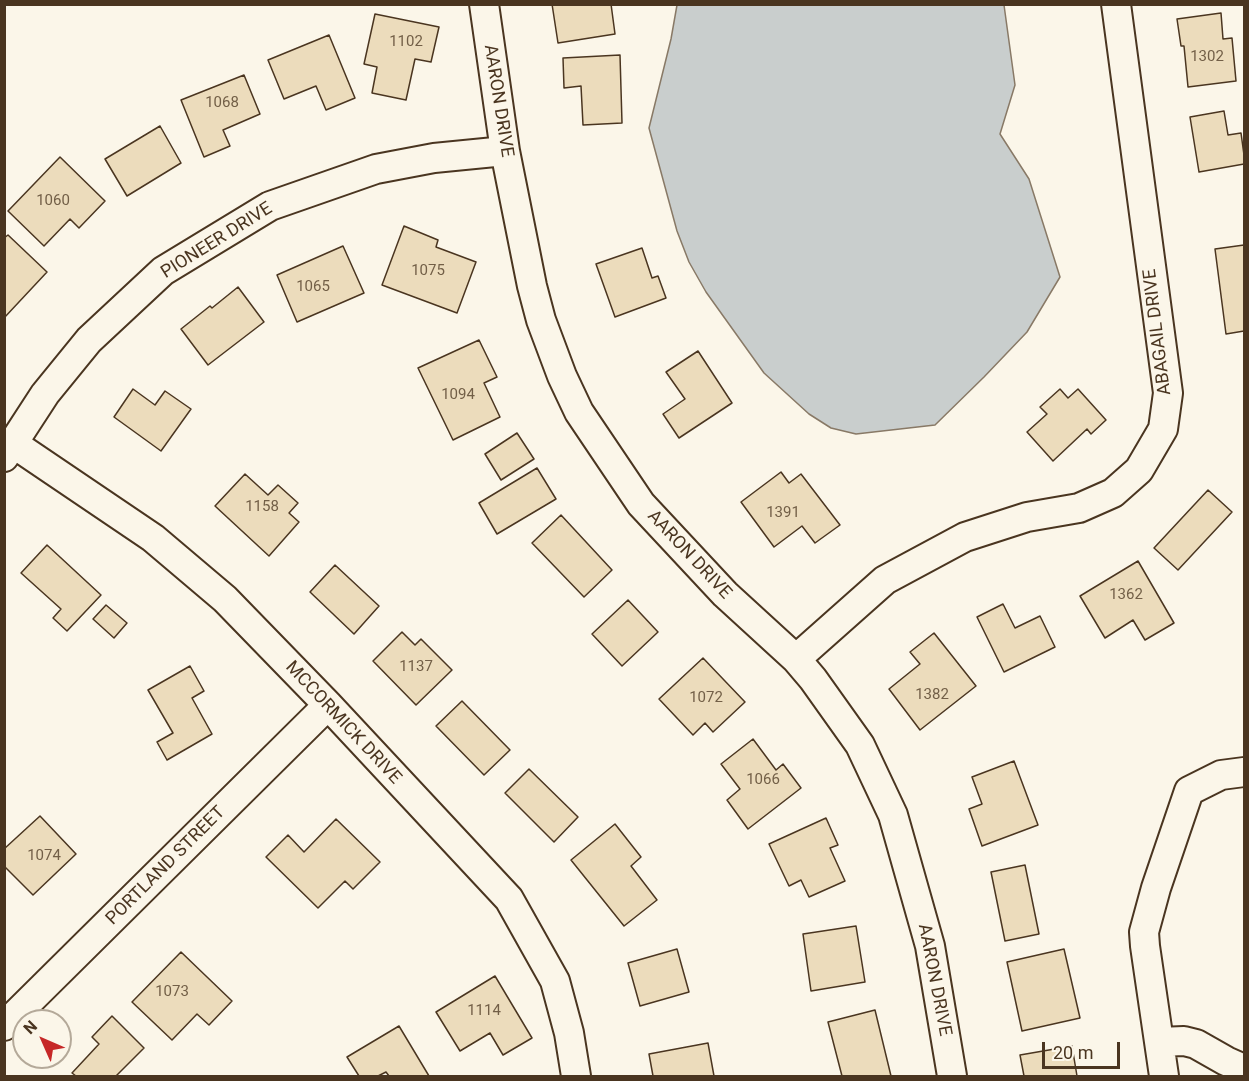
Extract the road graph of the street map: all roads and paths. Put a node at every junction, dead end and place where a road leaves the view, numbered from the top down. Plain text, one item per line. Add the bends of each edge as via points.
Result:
1 (484, 4) edge
2 (1116, 4) edge
3 (505, 151) junction
4 (9, 450) edge
5 (796, 660) junction
6 (328, 705) junction
7 (1245, 772) edge
8 (4, 1026) edge
9 (1159, 1042) junction
10 (1245, 1069) edge
11 (576, 1077) edge
12 (952, 1077) edge
13 (1164, 1077) edge

1 - 3 street, AARON DRIVE
2 - 5 street, ABAGAIL DRIVE via 1168,393 1163,429 1139,470 1113,493 1079,508 1027,518 965,537 885,580
3 - 4 street, PIONEER DRIVE via 376,169 270,206 163,271 89,340 45,394
3 - 5 street, AARON DRIVE via 541,320 579,412 641,504 725,594
4 - 6 street, MCCORMICK DRIVE via 162,546 225,599
5 - 12 street, AARON DRIVE via 860,745 893,815 930,946
6 - 8 street, PORTLAND STREET
6 - 11 street, MCCORMICK DRIVE via 509,899 555,981
7 - 9 street via 1221,775 1189,790 1156,888 1144,932
9 - 10 street via 1196,1044
9 - 13 street

